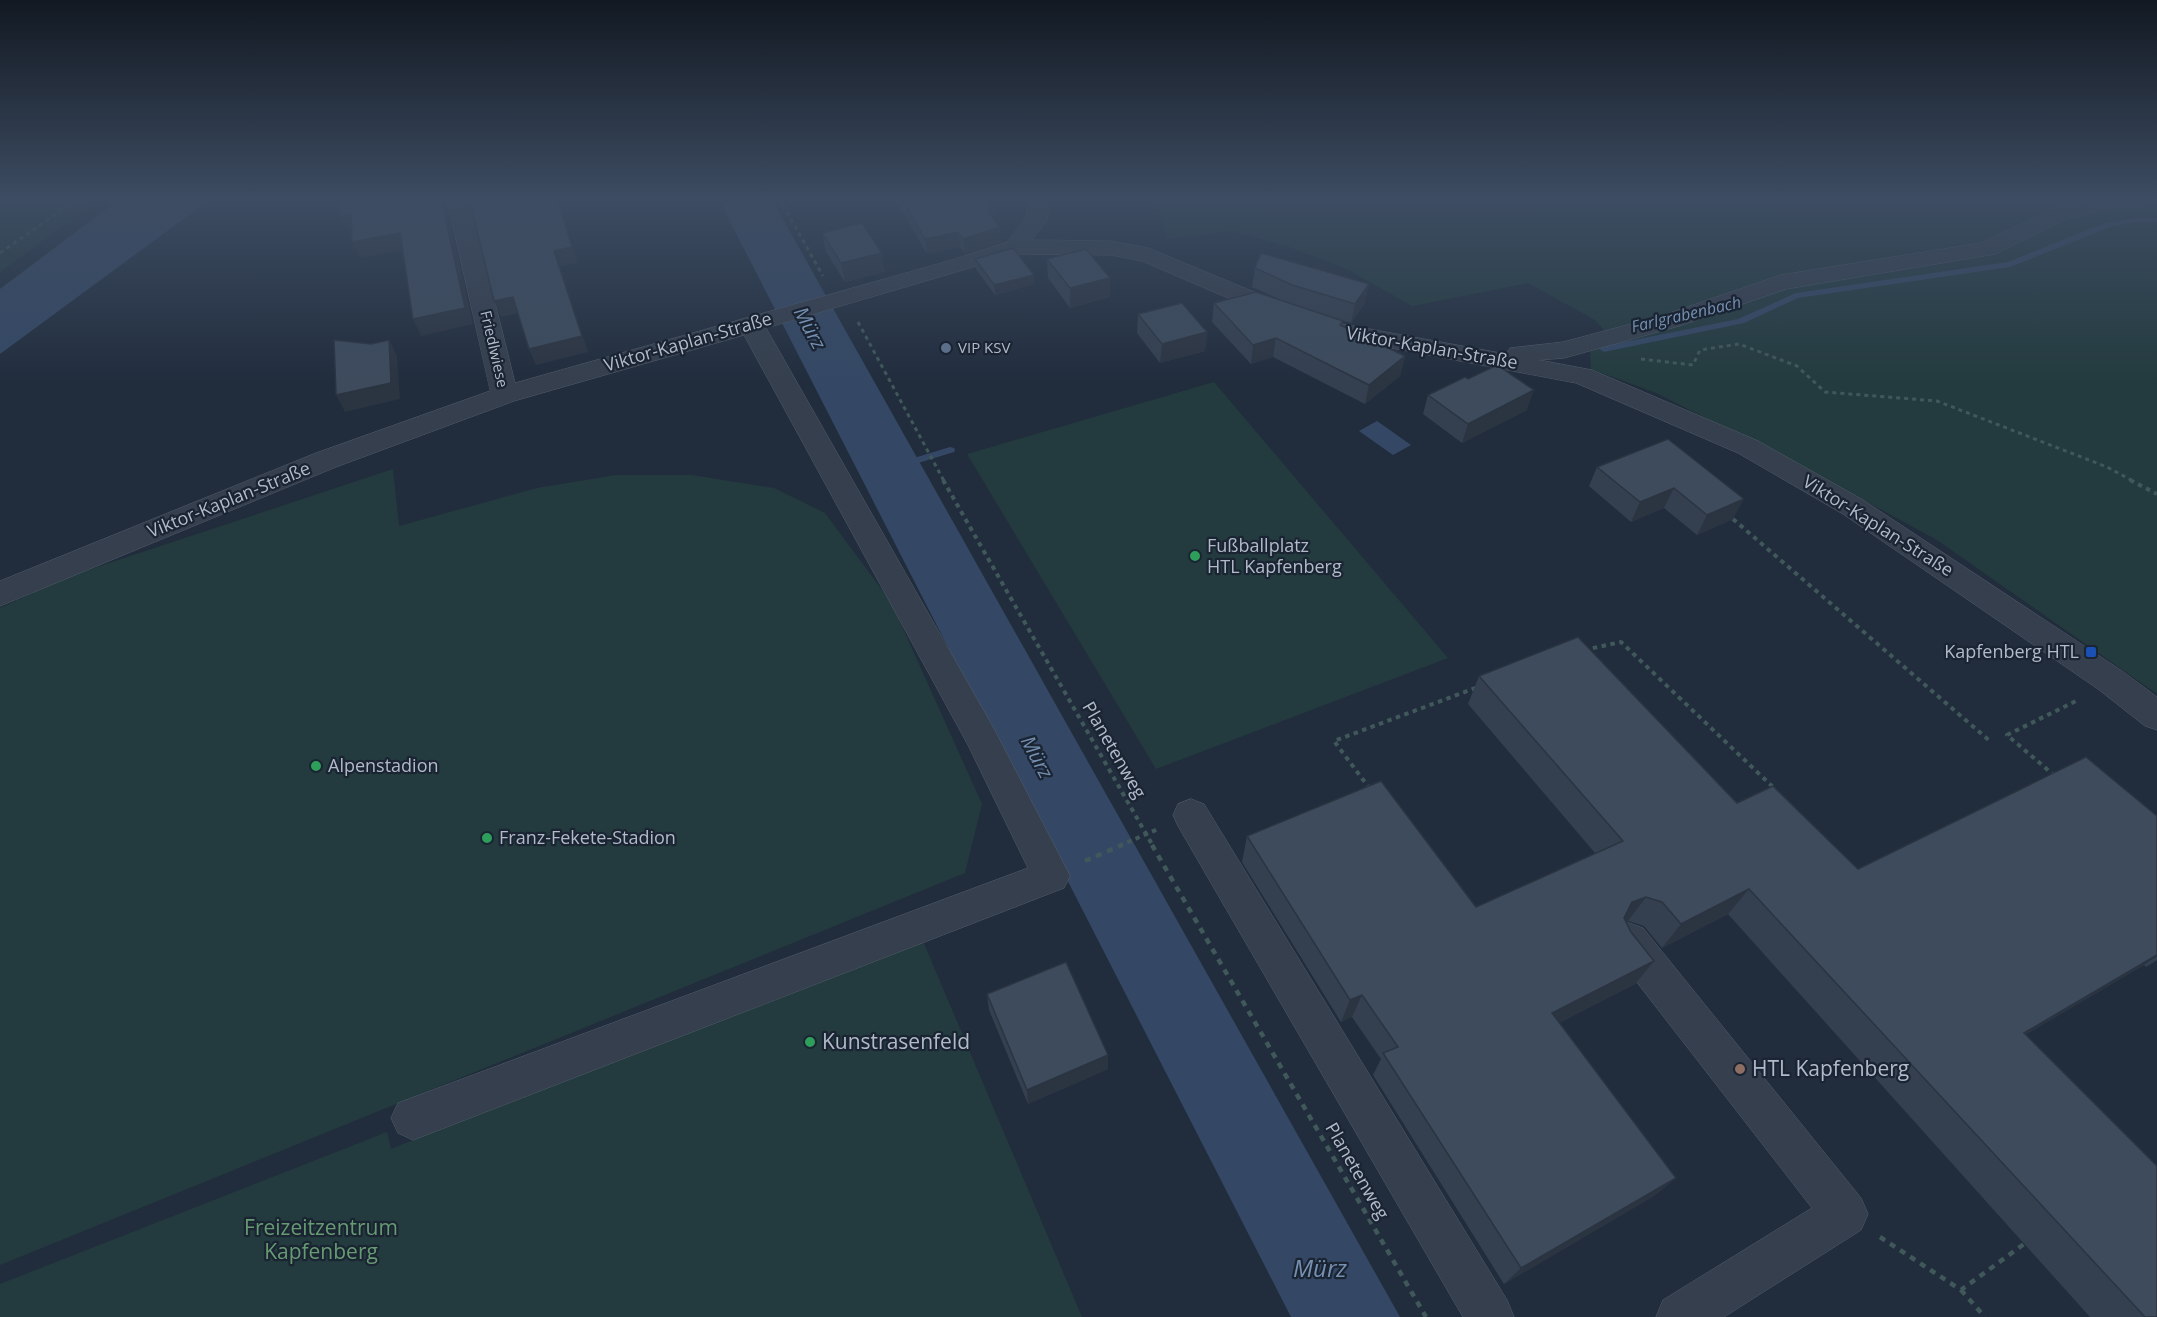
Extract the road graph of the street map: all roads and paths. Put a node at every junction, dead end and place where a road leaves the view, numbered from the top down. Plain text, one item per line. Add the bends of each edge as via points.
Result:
1 (472, 259) edge
2 (814, 259) edge
3 (973, 259) edge
4 (1158, 259) edge
5 (1922, 259) edge
6 (841, 299) junction
7 (752, 324) junction
8 (1483, 357) junction
9 (1634, 358) dead end
10 (504, 395) junction
11 (2157, 494) edge
12 (1733, 519) edge
13 (0, 594) edge
14 (1574, 651) edge
15 (1482, 685) edge
16 (2085, 697) dead end
17 (2157, 716) edge
18 (1991, 742) dead end
19 (2060, 780) edge
20 (1376, 796) edge
21 (1782, 796) edge
22 (1191, 814) dead end
23 (1147, 834) junction
24 (1051, 876) junction
25 (1629, 941) edge
26 (413, 1118) dead end
27 (1845, 1214) junction
28 (2024, 1244) dead end
29 (1961, 1290) junction
30 (1426, 1317) edge
31 (1490, 1317) edge
32 (1680, 1317) edge
33 (1984, 1317) edge

1 - 10 street, Friedlwiese
2 - 6 path, Planetenweg
3 - 6 street, Viktor-Kaplan-Straße
4 - 8 street, Viktor-Kaplan-Straße via 1279,311 1337,331
5 - 8 street via 1781,282 1670,321 1564,350
6 - 7 street, Viktor-Kaplan-Straße
6 - 23 path, Planetenweg via 857,320 933,461
7 - 10 street, Viktor-Kaplan-Straße
7 - 24 street via 982,739
8 - 17 street, Viktor-Kaplan-Straße via 1582,376 1748,447 1853,507 2110,680
9 - 11 path via 1693,366 1700,350 1739,344 1797,366 1826,392 1937,401 2107,468
10 - 13 street, Viktor-Kaplan-Straße via 326,460
12 - 18 path
14 - 21 path via 1621,642
15 - 20 path via 1334,741
16 - 19 path via 2007,735
22 - 31 street
23 - 24 path
23 - 30 path, Planetenweg
24 - 26 street
25 - 27 street
27 - 29 path
27 - 32 street
28 - 29 path
29 - 33 path

